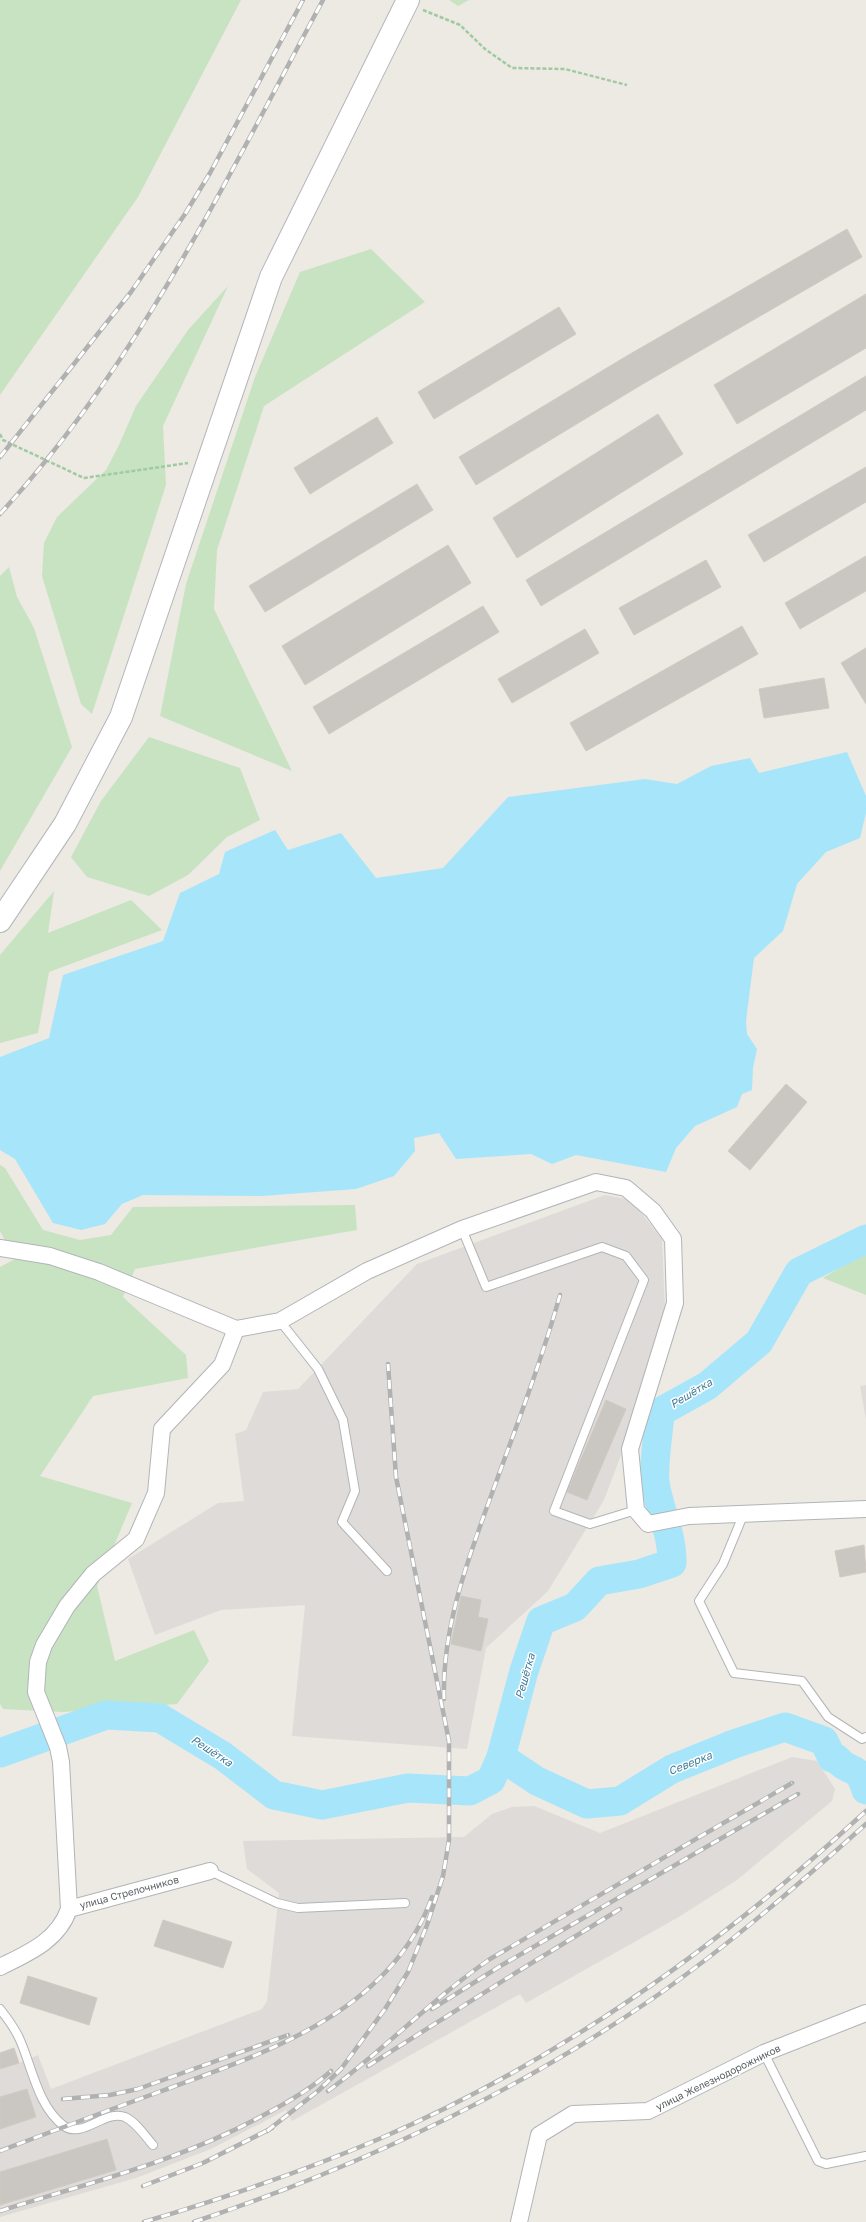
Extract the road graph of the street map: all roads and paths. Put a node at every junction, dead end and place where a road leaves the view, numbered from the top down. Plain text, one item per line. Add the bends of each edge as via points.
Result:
1 (407, 2) edge
2 (627, 85) dead end
3 (0, 434) edge
4 (1, 442) edge
5 (209, 460) junction
6 (0, 921) edge
7 (462, 1229) junction
8 (0, 1248) edge
9 (280, 1321) junction
10 (236, 1329) junction
11 (866, 1509) edge
12 (636, 1510) junction
13 (745, 1513) junction
14 (387, 1571) dead end
15 (866, 1737) edge
16 (210, 1871) joint
17 (405, 1904) dead end
18 (69, 1909) junction
19 (0, 1967) edge
20 (0, 2009) edge
21 (866, 2013) edge
22 (764, 2053) junction
23 (153, 2145) dead end
24 (866, 2156) edge
25 (519, 2222) edge

1 - 2 path via 460,25 485,49 512,68 565,69
1 - 5 street via 271,277
3 - 4 path
4 - 5 path via 84,478
5 - 6 street via 121,717 65,824
7 - 9 street via 367,1271
7 - 12 street via 596,1182 626,1188 653,1211 673,1239 674,1303 630,1449
7 - 12 lane via 486,1287 602,1247 626,1256 644,1280 554,1511 590,1524
8 - 10 street via 50,1256 99,1272
9 - 10 street
9 - 14 lane via 318,1369 343,1420 355,1491 342,1522
10 - 18 street via 222,1365 162,1429 156,1493 136,1539 93,1574 67,1606 44,1644 38,1662 36,1692 58,1746 63,1775
11 - 13 street
12 - 13 street via 648,1524 689,1516
13 - 15 lane via 724,1564 699,1601 734,1673 802,1681 828,1718 862,1739
16 - 17 lane via 277,1903 298,1908
16 - 18 street, улица Стрелочников
18 - 19 street, улица Стрелочников via 59,1930 51,1938
20 - 23 lane via 19,2038 48,2109 65,2126 73,2129 110,2117 124,2117 132,2121
21 - 22 street, улица Железнодорожников
22 - 24 lane via 818,2161 826,2164
22 - 25 street, улица Железнодорожников via 648,2111 573,2114 539,2135

